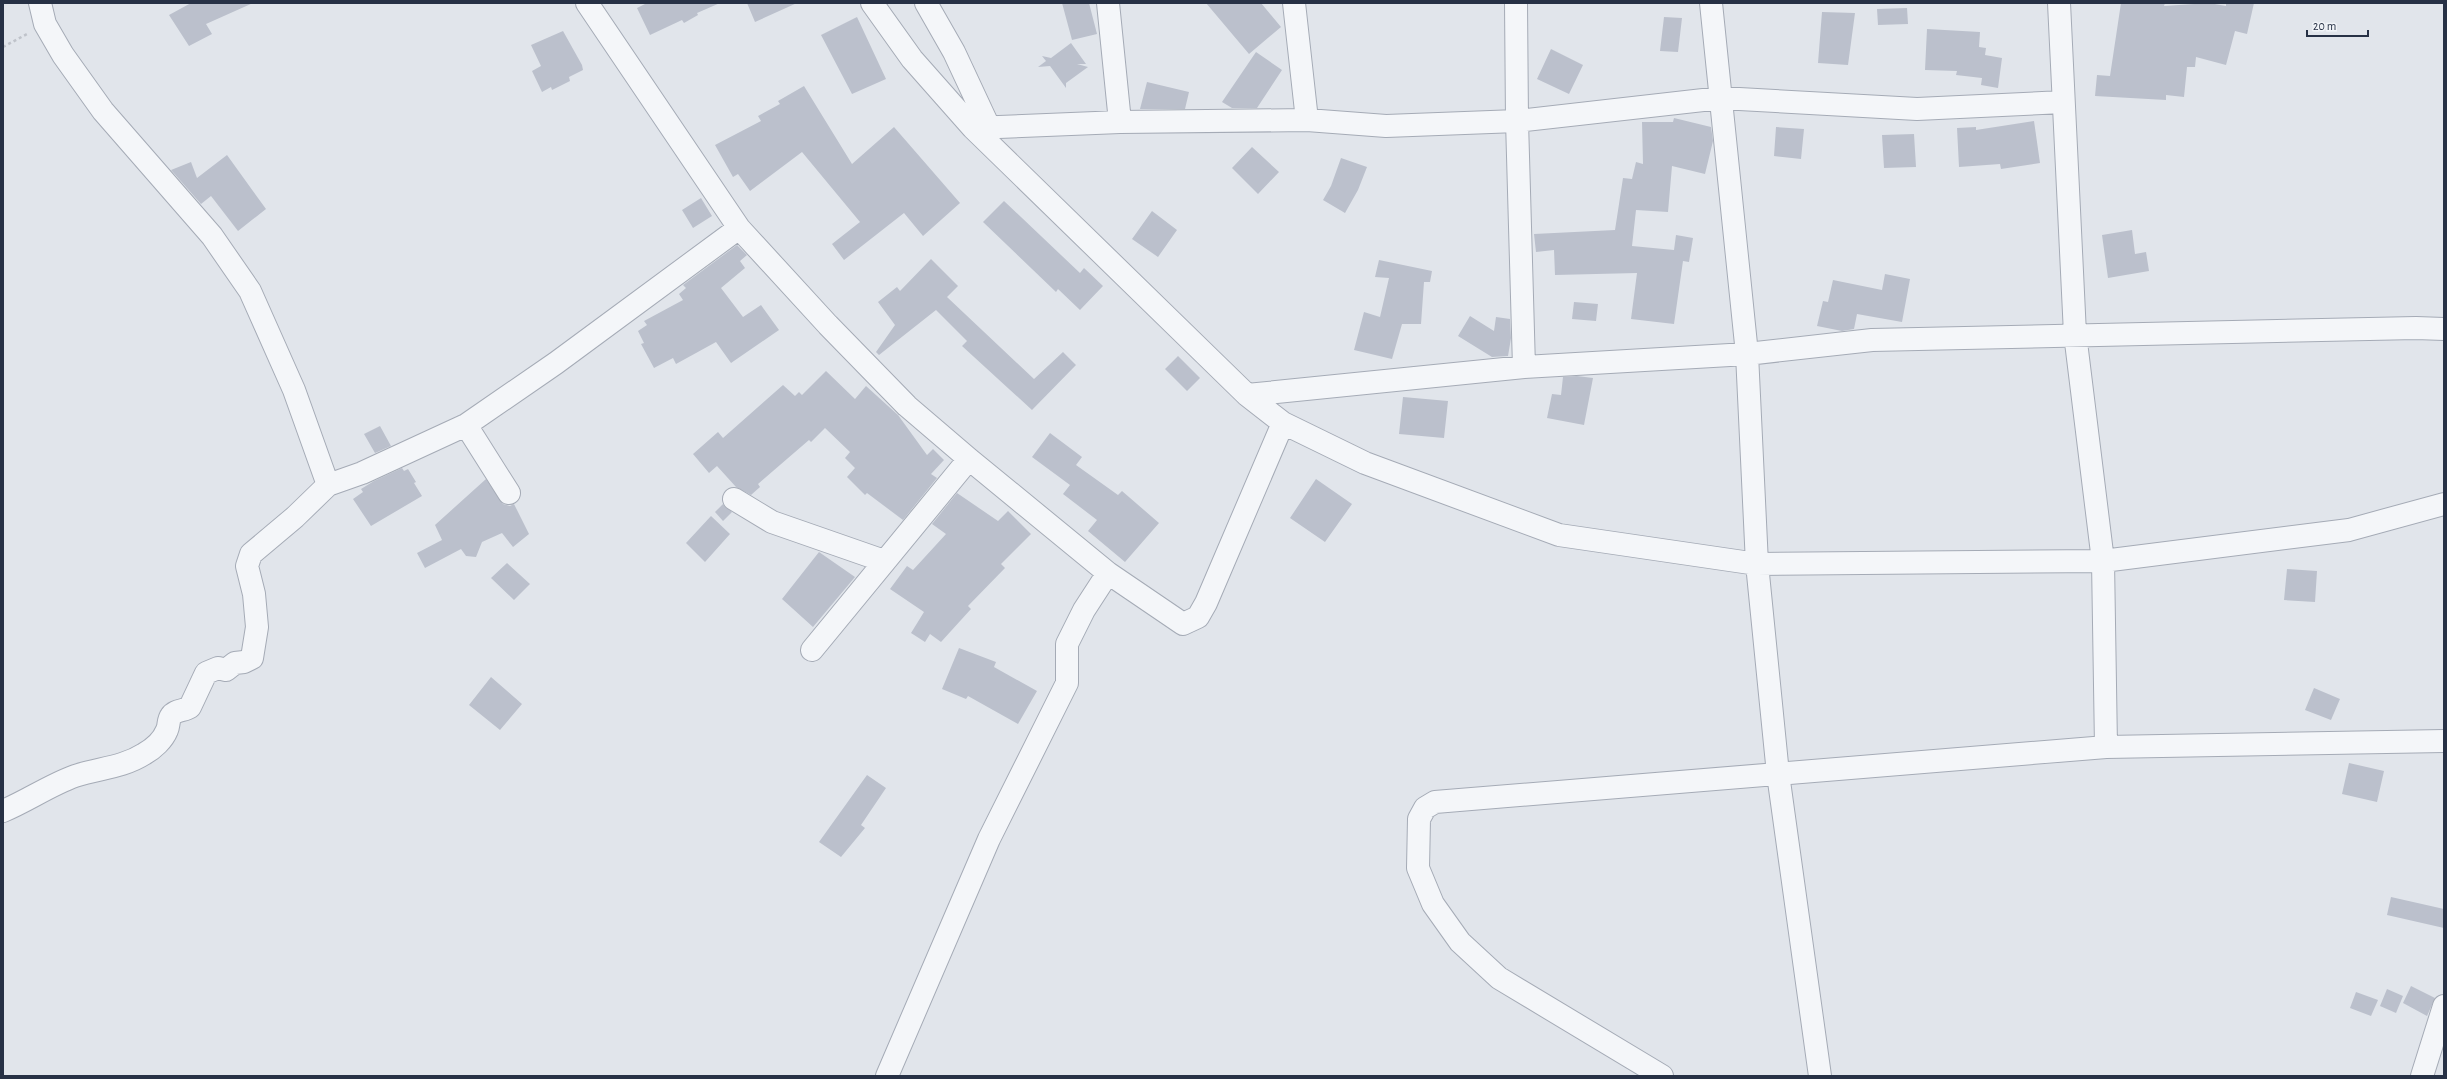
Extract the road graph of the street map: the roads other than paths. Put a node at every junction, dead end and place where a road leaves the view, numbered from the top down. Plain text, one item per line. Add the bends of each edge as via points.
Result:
1 (40, 3) edge
2 (587, 3) edge
3 (872, 3) edge
4 (926, 3) edge
5 (1108, 3) edge
6 (1294, 3) edge
7 (1516, 3) edge
8 (1711, 3) edge
9 (2059, 3) edge
10 (1721, 98) junction
11 (2063, 102) junction
12 (1307, 120) junction
13 (1517, 121) junction
14 (1120, 122) junction
15 (981, 128) junction
16 (739, 228) junction
17 (2444, 329) edge
18 (2075, 334) junction
19 (1747, 354) junction
20 (1524, 367) junction
21 (1246, 395) junction
22 (1283, 423) junction
23 (466, 425) junction
24 (969, 459) junction
25 (328, 485) junction
26 (509, 493) dead end
27 (734, 499) dead end
28 (2444, 504) edge
29 (884, 561) junction
30 (2103, 561) junction
31 (1757, 564) junction
32 (1108, 573) junction
33 (812, 650) dead end
34 (2444, 742) edge
35 (2106, 747) junction
36 (1778, 774) junction
37 (3, 811) edge
38 (2444, 1006) edge
39 (887, 1076) edge
40 (1662, 1076) edge
41 (1820, 1076) edge
42 (2422, 1076) edge

1 - 25 street via 45,24 63,55 103,111 212,236 250,291 294,390
2 - 16 street
3 - 15 street via 912,59
4 - 15 street via 954,52
5 - 14 street
6 - 12 street
7 - 13 street
8 - 10 street
9 - 11 street
10 - 11 street via 1918,109
10 - 13 street
10 - 19 street
11 - 18 street
12 - 13 street via 1386,126
12 - 14 street
13 - 20 street
14 - 15 street
15 - 21 street
16 - 23 street
16 - 24 street via 907,406
17 - 18 street
18 - 19 street via 1872,340
18 - 30 street
19 - 20 street
19 - 31 street
20 - 21 street
21 - 22 street
22 - 31 street via 1365,463 1559,535
22 - 32 street via 1198,617 1183,624
23 - 25 street via 362,473
23 - 26 street
24 - 29 street
24 - 32 street
25 - 37 street via 251,554 247,566 254,594 257,628 252,658 244,662 235,662 226,670 218,668 206,673 190,707 171,716 163,736 144,754 119,767 101,768 74,776
27 - 29 street via 772,522
28 - 30 street via 2348,530 2192,552
29 - 33 street
30 - 31 street
30 - 35 street
31 - 36 street
32 - 39 street via 1084,610 1067,644 1067,683 988,840
34 - 35 street
35 - 36 street
36 - 40 street via 1435,802 1426,808 1419,819 1418,868 1433,904 1460,942 1500,978
36 - 41 street
38 - 42 street

